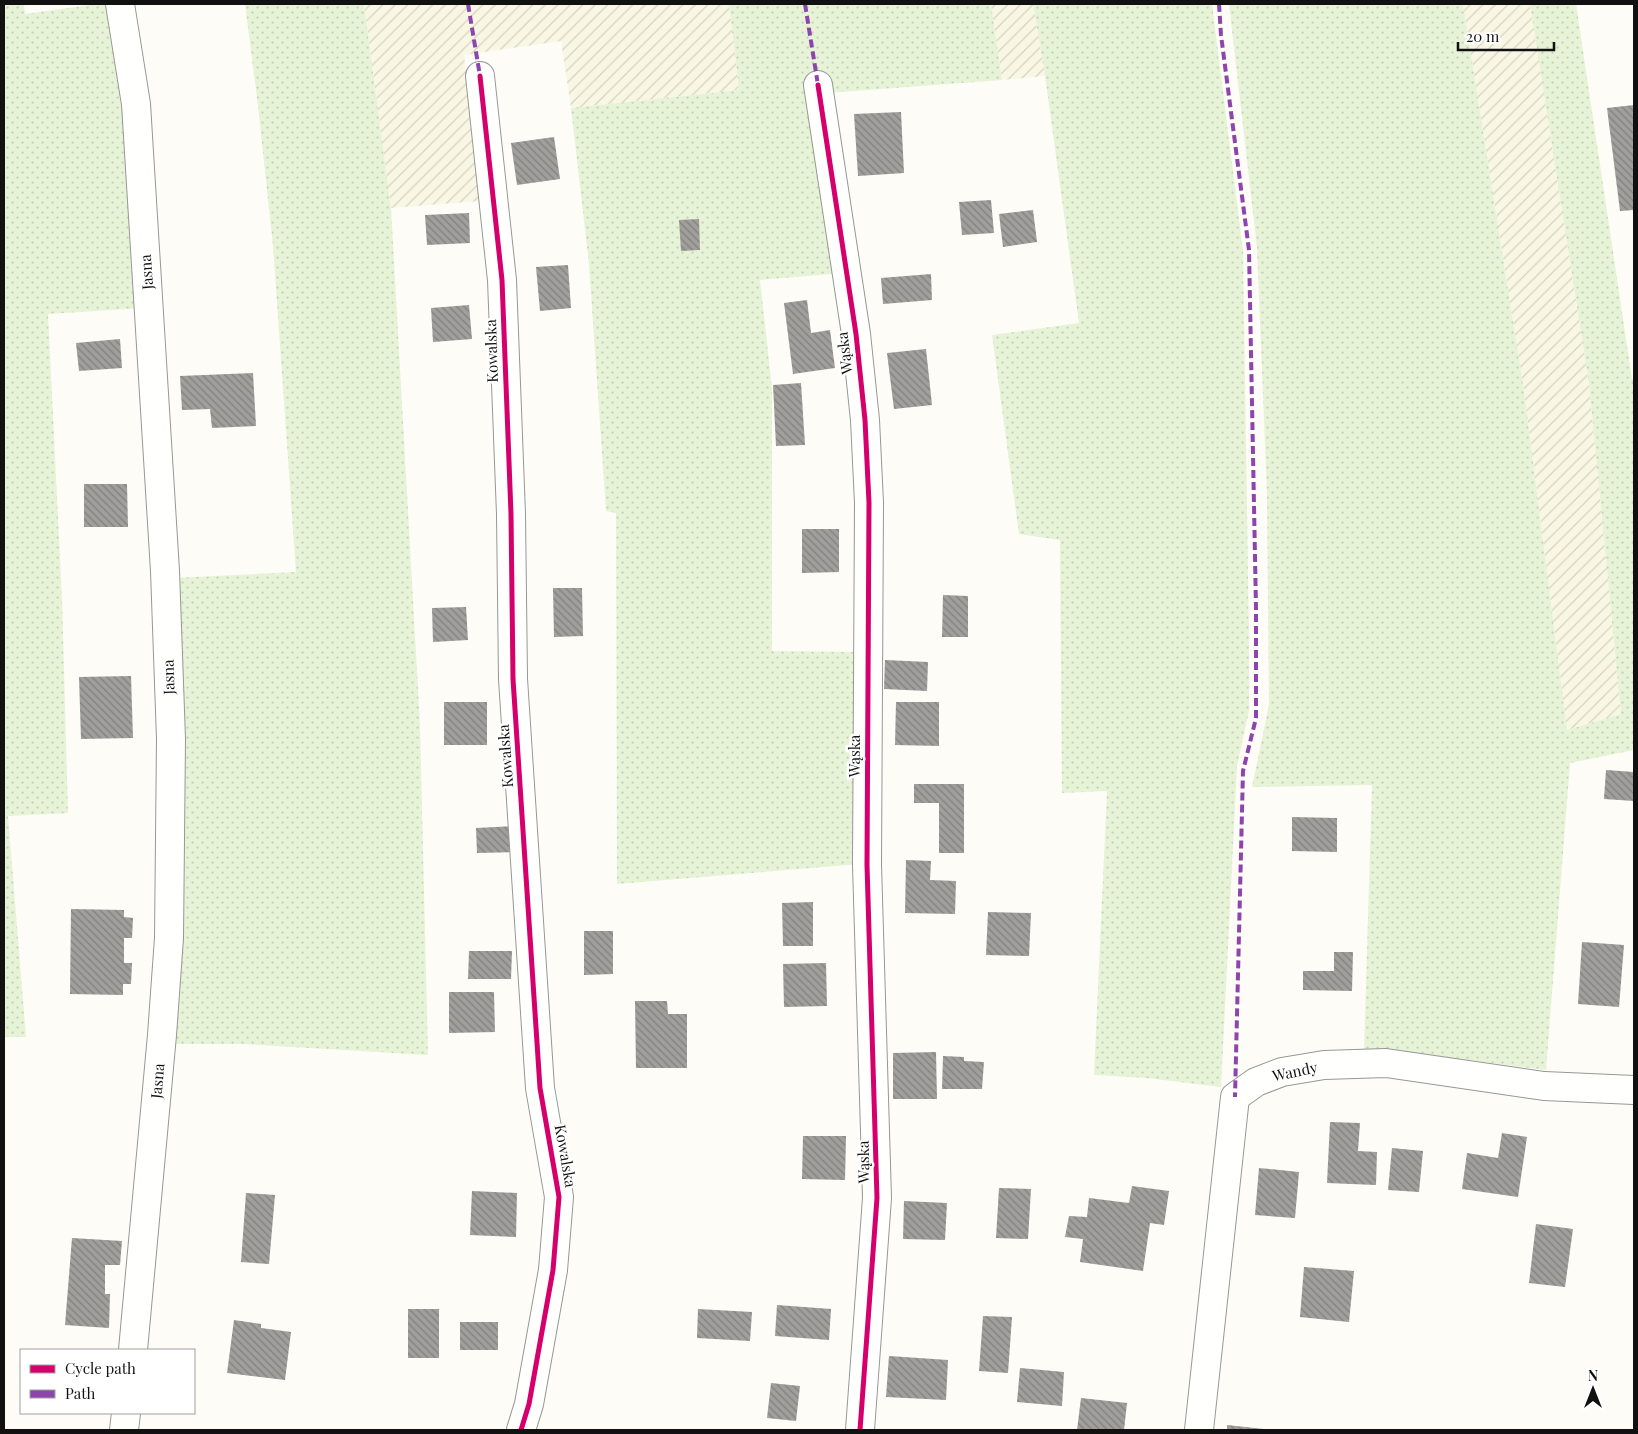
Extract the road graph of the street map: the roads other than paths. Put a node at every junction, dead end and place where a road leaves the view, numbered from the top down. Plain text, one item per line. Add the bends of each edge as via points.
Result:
1 (120, 4) edge
2 (480, 76) dead end
3 (818, 85) dead end
4 (1634, 1090) edge
5 (132, 1349) edge
6 (126, 1414) edge
7 (124, 1430) edge
8 (521, 1430) edge
9 (860, 1430) edge
10 (1199, 1430) edge

1 - 5 street, Jasna via 136,104 165,571 171,739 169,938
2 - 8 street, Kowalska via 502,280 511,514 513,680 540,1088 559,1197 553,1270 529,1404
3 - 9 street, Wąska via 856,334 869,503 867,865 877,1198
4 - 10 street, Wandy via 1544,1086 1386,1063 1324,1065 1282,1072 1256,1082 1235,1097
6 - 7 street

